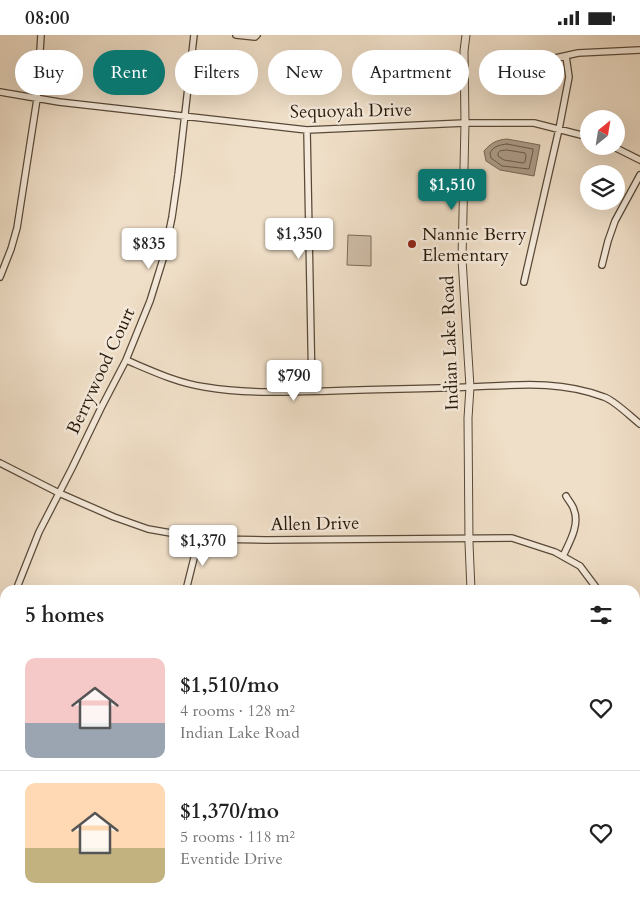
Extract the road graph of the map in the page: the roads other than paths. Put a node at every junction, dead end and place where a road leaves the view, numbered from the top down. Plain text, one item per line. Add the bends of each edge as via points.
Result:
1 (41, 35) edge
2 (194, 35) edge
3 (236, 35) edge
4 (257, 35) edge
5 (466, 35) edge
6 (640, 50) edge
7 (566, 56) joint
8 (0, 92) edge
9 (37, 99) junction
10 (184, 116) junction
11 (465, 123) junction
12 (307, 129) junction
13 (559, 129) junction
14 (580, 135) edge
15 (625, 152) edge
16 (640, 160) edge
17 (640, 175) edge
18 (602, 265) dead end
19 (0, 277) edge
20 (524, 282) dead end
21 (126, 360) junction
22 (470, 387) junction
23 (312, 391) junction
24 (640, 424) edge
25 (0, 463) edge
26 (59, 493) junction
27 (566, 496) dead end
28 (199, 538) junction
29 (469, 538) junction
30 (563, 556) junction
31 (18, 585) edge
32 (187, 585) edge
33 (471, 585) edge
34 (594, 585) edge

1 - 9 street
2 - 10 street, Berrywood Court
3 - 4 street
5 - 11 street, Indian Lake Road
6 - 7 street
7 - 13 street via 569,77
8 - 9 street, Sequoyah Drive
9 - 10 street, Sequoyah Drive
9 - 19 street via 17,228
10 - 12 street, Sequoyah Drive
10 - 21 street, Berrywood Court via 177,183 164,255
11 - 12 street, Sequoyah Drive
11 - 13 street, Sequoyah Drive via 534,123
11 - 22 street, Indian Lake Road via 462,259
12 - 23 street
13 - 14 street, Sequoyah Drive
13 - 20 street
15 - 16 street
17 - 18 street via 615,221
21 - 23 street via 180,382 205,387 236,391
21 - 26 street, Berrywood Court
22 - 23 street
22 - 24 street via 554,385 584,391 607,398
22 - 29 street, Indian Lake Road
25 - 26 street, Allen Drive
26 - 28 street, Allen Drive via 148,529
26 - 31 street, Berrywood Court
27 - 30 street via 575,511 576,520
28 - 29 street, Allen Drive
28 - 32 street
29 - 30 street, Allen Drive via 512,538
29 - 33 street, Indian Lake Road
30 - 34 street, Allen Drive via 580,566

